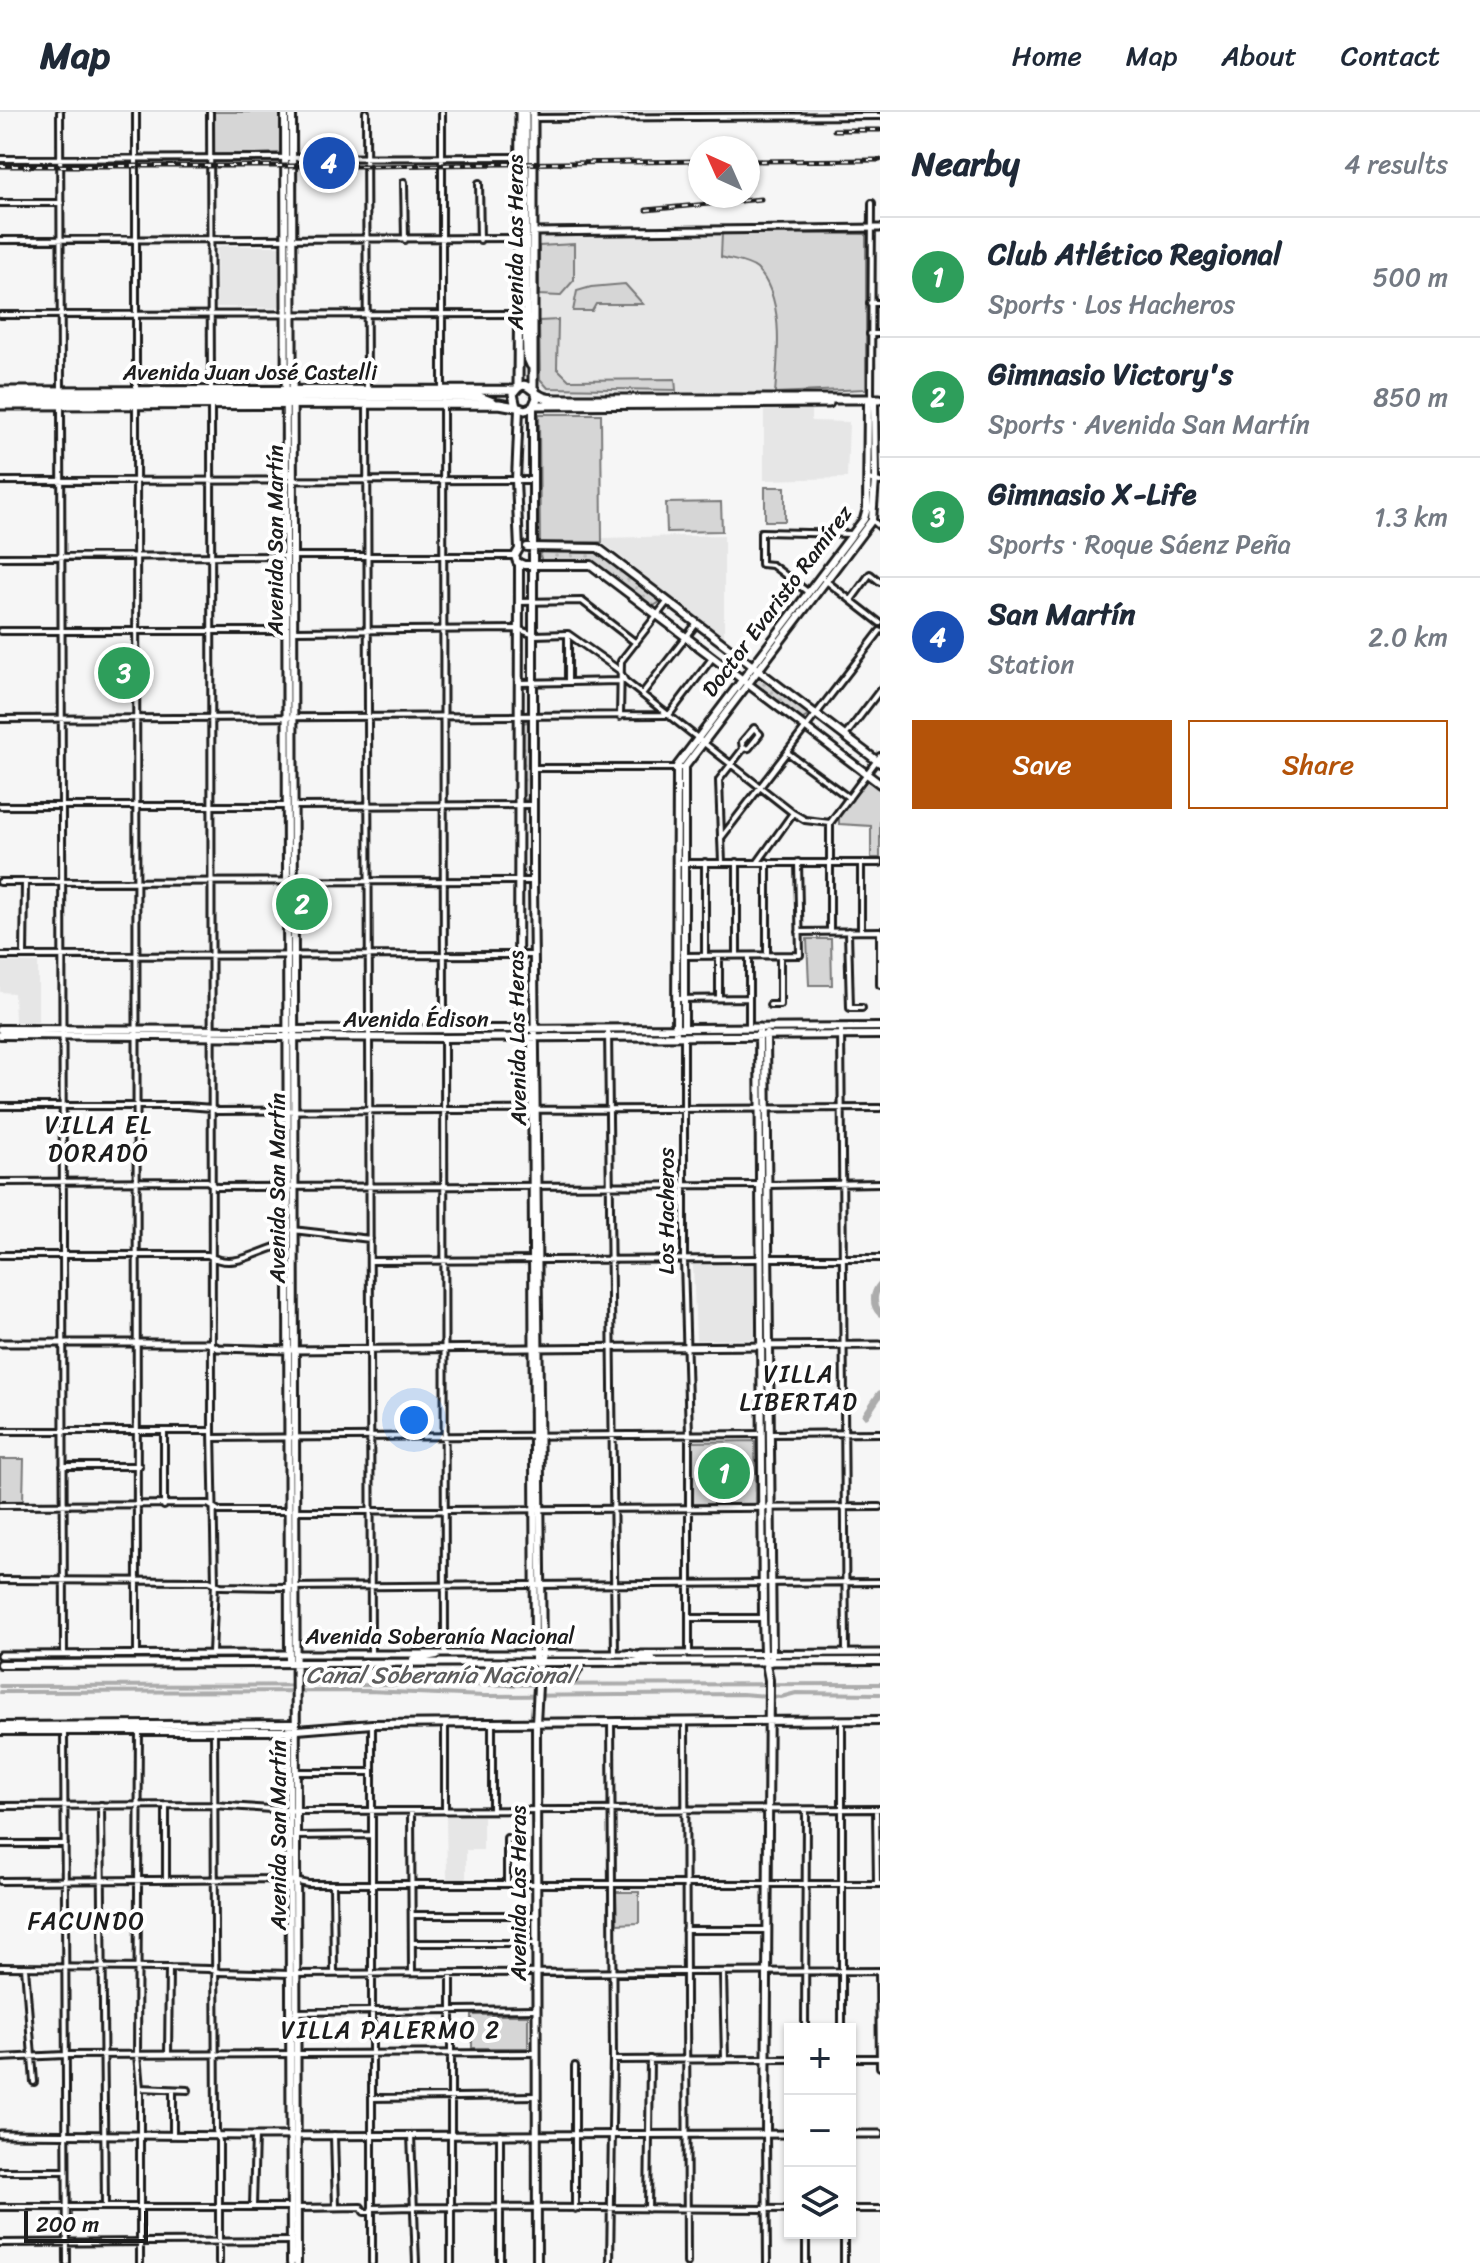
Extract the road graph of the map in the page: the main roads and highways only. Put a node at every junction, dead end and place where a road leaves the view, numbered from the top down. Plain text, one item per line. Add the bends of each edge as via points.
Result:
1 (285, 112) edge
2 (292, 112) edge
3 (526, 115) edge
4 (289, 133) junction
5 (526, 315) junction
6 (527, 356) junction
7 (520, 370) junction
8 (533, 371) junction
9 (517, 388) junction
10 (534, 389) junction
11 (500, 390) junction
12 (0, 391) edge
13 (442, 397) junction
14 (480, 397) junction
15 (0, 398) edge
16 (61, 398) junction
17 (289, 398) junction
18 (875, 401) edge
19 (499, 404) junction
20 (0, 405) edge
21 (534, 406) junction
22 (517, 408) junction
23 (874, 480) edge
24 (869, 518) junction
25 (850, 543) junction
26 (290, 556) junction
27 (531, 556) junction
28 (517, 557) junction
29 (823, 579) junction
30 (755, 667) junction
31 (744, 681) junction
32 (879, 760) edge
33 (680, 767) joint
34 (880, 784) edge
35 (290, 881) junction
36 (880, 1027) edge
37 (518, 1028) junction
38 (535, 1028) junction
39 (0, 1032) edge
40 (680, 1032) junction
41 (763, 1032) junction
42 (290, 1033) junction
43 (368, 1033) junction
44 (880, 1035) edge
45 (518, 1037) junction
46 (534, 1037) junction
47 (764, 1185) junction
48 (291, 1230) junction
49 (764, 1258) junction
50 (766, 1434) junction
51 (292, 1436) junction
52 (628, 1654) road end
53 (441, 1655) road end
54 (768, 1659) junction
55 (666, 1661) junction
56 (880, 1661) edge
57 (293, 1662) junction
58 (395, 1662) junction
59 (503, 1662) junction
60 (571, 1662) junction
61 (0, 1664) edge
62 (538, 1664) junction
63 (880, 1720) edge
64 (767, 1721) junction
65 (536, 1723) junction
66 (294, 1728) junction
67 (0, 1729) edge
68 (766, 2132) road end
69 (294, 2241) junction
70 (291, 2263) edge
71 (297, 2263) edge
72 (537, 2263) edge

1 - 4 main road, Avenida San Martín
2 - 4 main road, Avenida San Martín
3 - 5 main road, Avenida Las Heras
4 - 17 main road, Avenida San Martín
5 - 6 main road, Avenida Las Heras
5 - 7 main road, Avenida Las Heras
5 - 8 main road, Avenida Las Heras
6 - 7 main road, Avenida Las Heras
6 - 8 main road, Avenida Las Heras
7 - 9 main road, Avenida Las Heras
8 - 10 main road, Avenida Las Heras
9 - 10 main road
9 - 11 main road, Avenida Juan José Castelli
9 - 22 main road via 512,399
10 - 18 main road via 546,398 563,399
10 - 21 main road
11 - 13 main road, Avenida Juan José Castelli
11 - 14 main road, Avenida Juan José Castelli
12 - 16 main road, Avenida Juan José Castelli
13 - 14 main road, Avenida Juan José Castelli
13 - 17 main road, Avenida Juan José Castelli
13 - 19 main road, Avenida Juan José Castelli
14 - 19 main road, Avenida Juan José Castelli
15 - 16 main road, Avenida Juan José Castelli
16 - 17 main road, Avenida Juan José Castelli
16 - 20 main road, Avenida Juan José Castelli
17 - 26 main road, Avenida San Martín
17 - 26 main road, Avenida San Martín via 284,480
18 - 21 main road
18 - 23 main road, Doctor Evaristo Ramírez
19 - 22 main road, Avenida Juan José Castelli
21 - 22 main road
21 - 27 main road, Avenida Las Heras
22 - 28 main road, Avenida Las Heras
23 - 24 main road, Doctor Evaristo Ramírez
24 - 25 main road, Doctor Evaristo Ramírez
24 - 25 main road, Doctor Evaristo Ramírez
25 - 29 main road, Doctor Evaristo Ramírez
26 - 35 main road, Avenida San Martín
27 - 28 main road
27 - 28 main road
27 - 30 main road via 598,548
27 - 31 main road via 591,565
27 - 38 main road, Avenida Las Heras
28 - 37 main road, Avenida Las Heras
29 - 30 main road, Doctor Evaristo Ramírez
29 - 30 main road, Doctor Evaristo Ramírez
30 - 31 main road, Doctor Evaristo Ramírez
30 - 32 main road
31 - 33 main road, Doctor Evaristo Ramírez
31 - 34 main road
33 - 40 main road, Los Hacheros
35 - 42 main road, Avenida San Martín
35 - 42 main road, Avenida San Martín
36 - 41 main road, Avenida Édison
37 - 38 main road, Avenida Édison
37 - 43 main road, Avenida Édison
37 - 45 main road, Avenida Las Heras
38 - 40 main road, Avenida Édison
38 - 46 main road, Avenida Las Heras
39 - 42 main road, Avenida Édison
40 - 41 main road, Avenida Édison
40 - 41 main road, Avenida Édison
40 - 46 main road, Avenida Édison
41 - 44 main road, Avenida Édison
41 - 47 main road
41 - 47 main road via 758,1110
42 - 43 main road, Avenida Édison
42 - 48 main road, Avenida San Martín
43 - 45 main road, Avenida Édison
45 - 46 main road, Avenida Édison
46 - 62 main road, Avenida Las Heras
47 - 49 main road
48 - 51 main road, Avenida San Martín via 296,1349
48 - 51 main road, Avenida San Martín via 287,1350
49 - 50 main road
49 - 50 main road
50 - 54 main road
51 - 57 main road, Avenida San Martín
52 - 55 main road
53 - 58 main road
54 - 55 main road, Avenida Soberanía Nacional
54 - 56 main road, Avenida Soberanía Nacional
54 - 64 main road
55 - 60 main road, Avenida Soberanía Nacional
57 - 58 main road, Avenida Soberanía Nacional
57 - 61 main road, Avenida Soberanía Nacional
57 - 66 main road, Avenida San Martín
58 - 59 main road, Avenida Soberanía Nacional
59 - 62 main road, Avenida Soberanía Nacional
59 - 62 main road via 499,1671 504,1678 528,1678
60 - 62 main road, Avenida Soberanía Nacional
60 - 62 main road via 578,1669 573,1678 547,1678
62 - 65 main road, Avenida Las Heras
63 - 64 main road
64 - 65 main road
64 - 68 main road
65 - 66 main road
65 - 72 main road, Avenida Las Heras
66 - 67 main road
66 - 69 main road, Avenida San Martín
69 - 70 main road, Avenida San Martín
69 - 71 main road, Avenida San Martín

